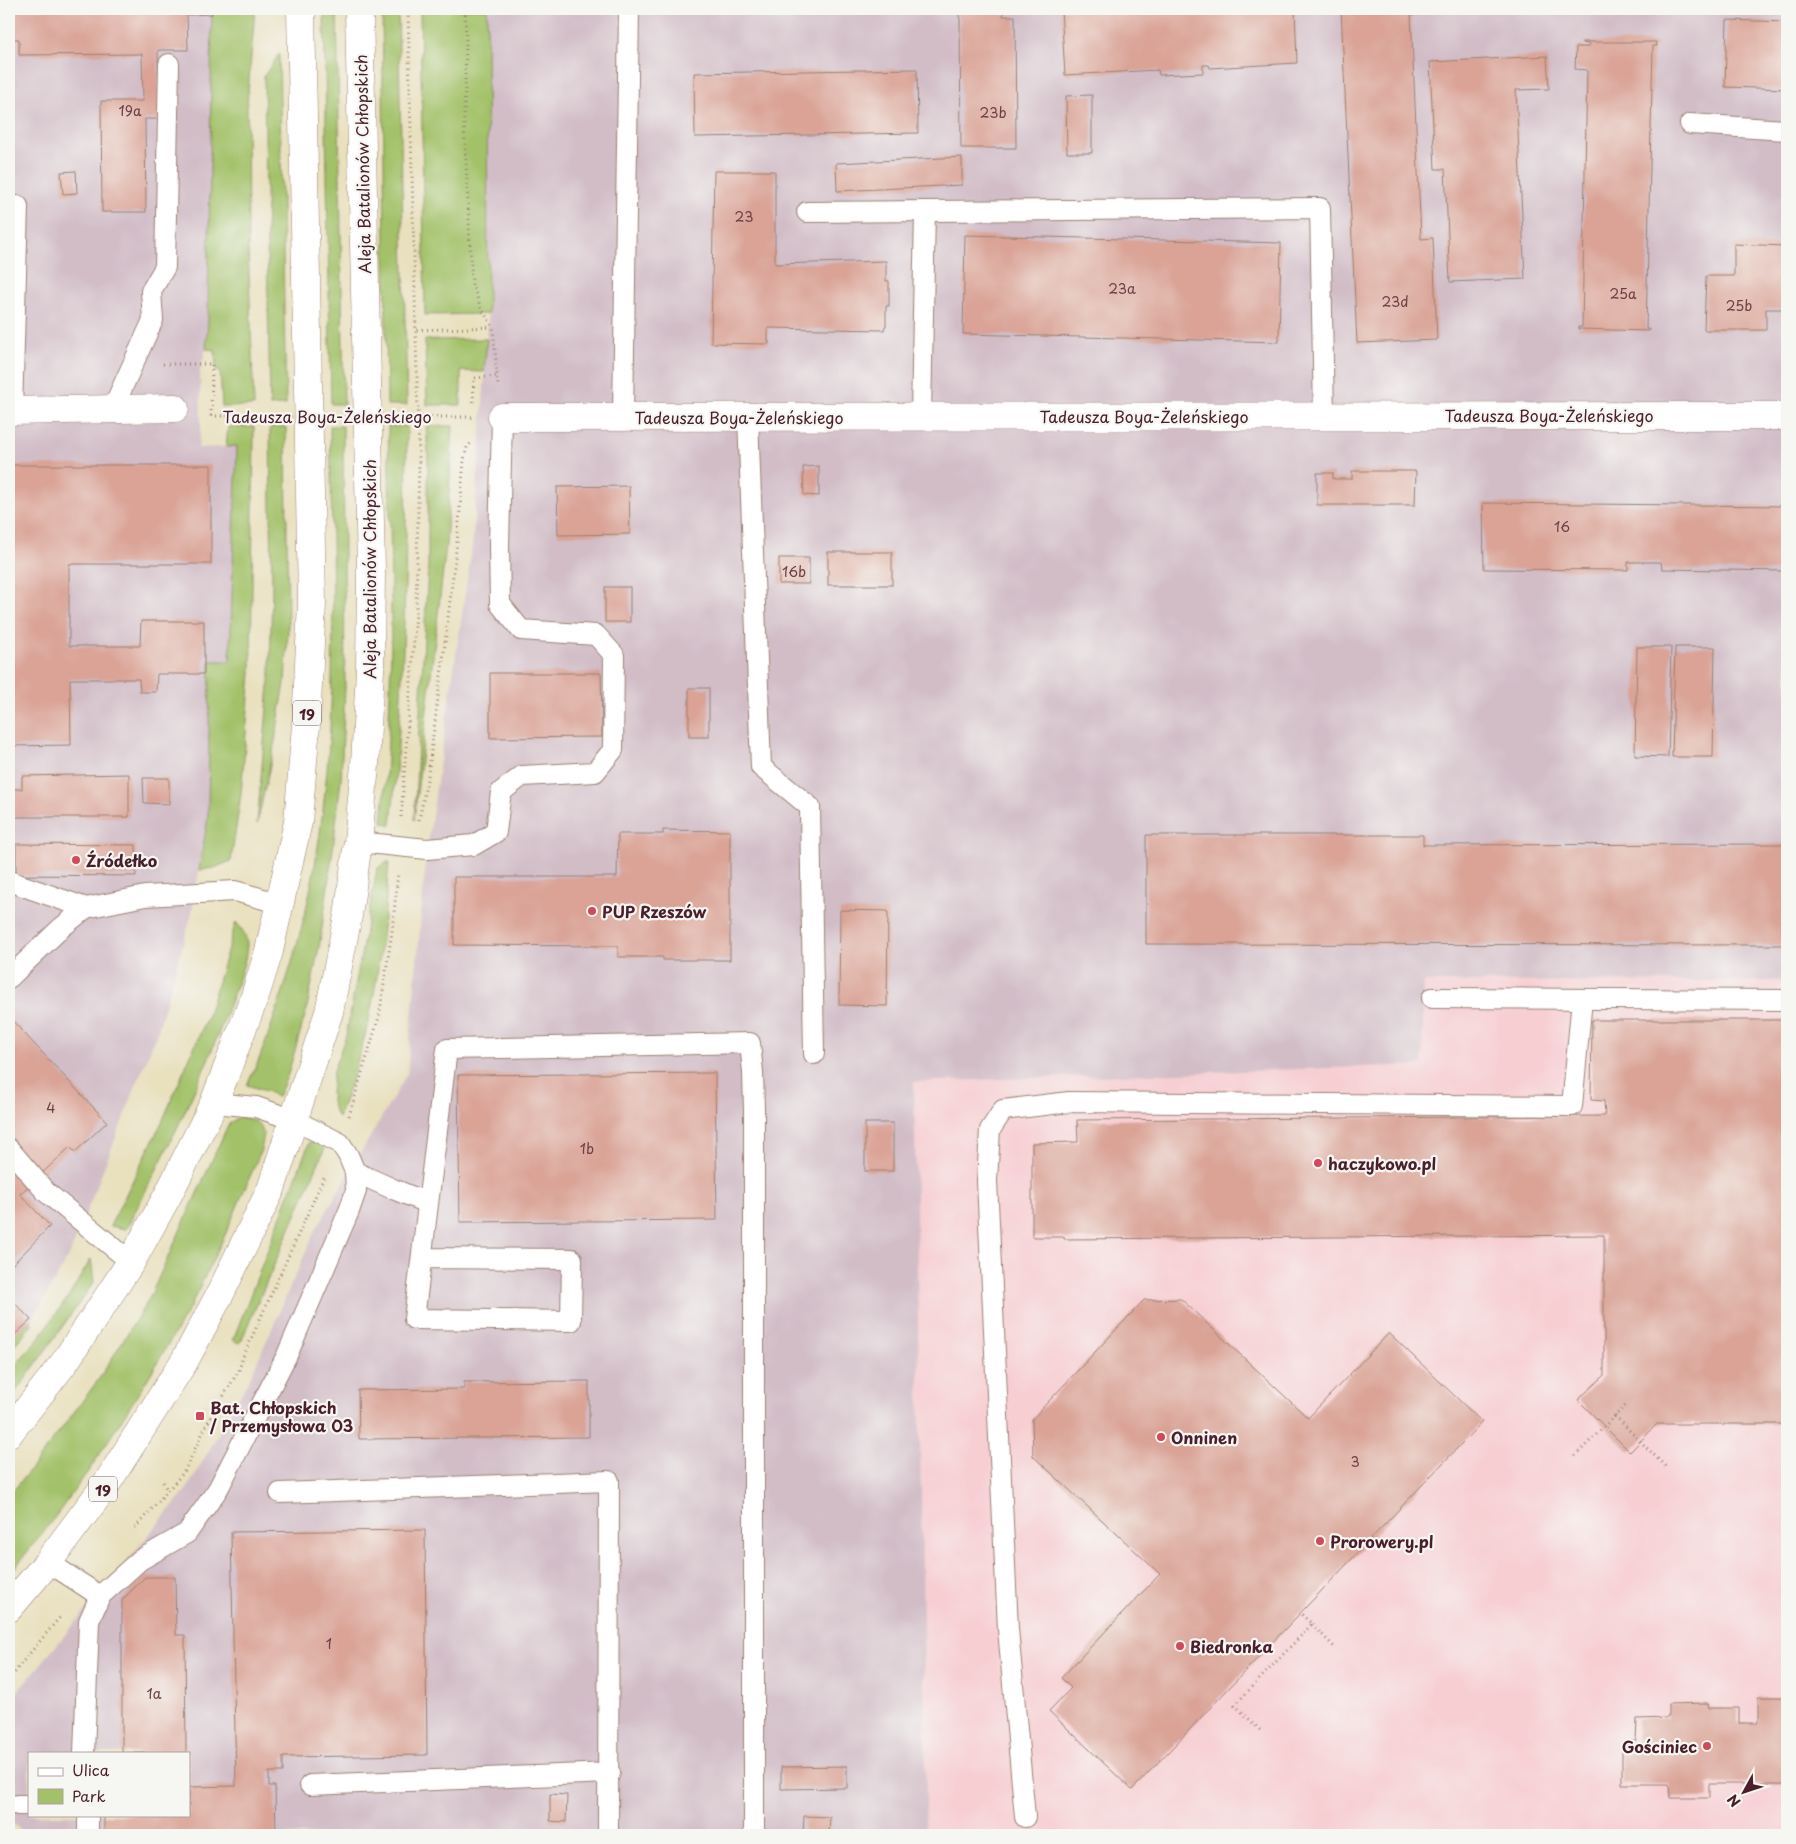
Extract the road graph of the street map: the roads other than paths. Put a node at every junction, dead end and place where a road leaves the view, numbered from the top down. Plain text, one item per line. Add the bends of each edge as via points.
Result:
1 (301, 9) edge
2 (360, 9) edge
3 (629, 9) edge
4 (169, 64) dead end
5 (1690, 124) dead end
6 (1787, 130) edge
7 (18, 206) dead end
8 (925, 211) junction
9 (807, 212) dead end
10 (175, 408) dead end
11 (112, 410) junction
12 (11, 411) edge
13 (1324, 416) junction
14 (1787, 416) edge
15 (502, 417) joint
16 (623, 417) junction
17 (748, 417) junction
18 (922, 417) junction
19 (358, 842) junction
20 (9, 882) edge
21 (281, 904) junction
22 (86, 908) junction
23 (9, 978) edge
24 (1432, 998) dead end
25 (1582, 999) junction
26 (1787, 1000) edge
27 (814, 1054) dead end
28 (214, 1103) junction
29 (294, 1120) junction
30 (9, 1149) edge
31 (355, 1172) junction
32 (428, 1203) junction
33 (422, 1258) junction
34 (131, 1262) junction
35 (9, 1433) edge
36 (280, 1493) dead end
37 (48, 1562) junction
38 (100, 1596) junction
39 (9, 1608) edge
40 (84, 1752) edge
41 (610, 1773) junction
42 (310, 1785) dead end
43 (88, 1816) edge
44 (1025, 1817) dead end
45 (88, 1835) edge
46 (608, 1835) edge
47 (754, 1835) edge

1 - 21 main road, 19 via 312,603 298,822
2 - 19 main road, Aleja Batalionów Chłopskich / 19 via 371,600 365,765
3 - 16 lane
4 - 11 lane via 165,267 151,291 153,320
5 - 6 lane
7 - 12 lane
8 - 9 lane
8 - 13 lane via 1320,208
8 - 18 lane
10 - 11 main road
11 - 12 main road
13 - 14 main road, Tadeusza Boya-Żeleńskiego
13 - 18 main road, Tadeusza Boya-Żeleńskiego
15 - 16 main road, Tadeusza Boya-Żeleńskiego
15 - 19 lane via 500,604 522,630 596,635 614,655 613,750 595,772 522,776 501,792 496,832 474,845 427,849
16 - 17 main road, Tadeusza Boya-Żeleńskiego
17 - 18 main road, Tadeusza Boya-Żeleńskiego
17 - 27 lane via 761,767 810,807
19 - 29 main road, Aleja Batalionów Chłopskich / 19 via 348,916 329,1012
20 - 22 lane
21 - 22 lane via 235,891 145,896
21 - 28 main road, 19 via 255,996
22 - 23 lane
24 - 25 lane
25 - 26 lane
25 - 44 lane via 1572,1106 1069,1102 1003,1110 990,1130 987,1181 1008,1630
28 - 29 lane via 256,1107
28 - 34 main road, 19
29 - 31 lane via 340,1143
29 - 37 main road, Aleja Batalionów Chłopskich / 19 via 271,1189 185,1360 105,1486
30 - 34 lane via 46,1192
31 - 32 lane
31 - 38 lane via 356,1191 349,1211 286,1356 218,1490 187,1533 140,1560
32 - 33 lane
32 - 47 lane via 447,1049 750,1043 754,1110
33 - 33 lane via 414,1319 571,1321 572,1259
34 - 35 main road, 19 via 64,1363
36 - 41 lane via 609,1481
37 - 38 lane
37 - 39 main road, Aleja Batalionów Chłopskich / 19
38 - 40 lane via 89,1621
41 - 42 lane
41 - 46 lane
43 - 45 lane

